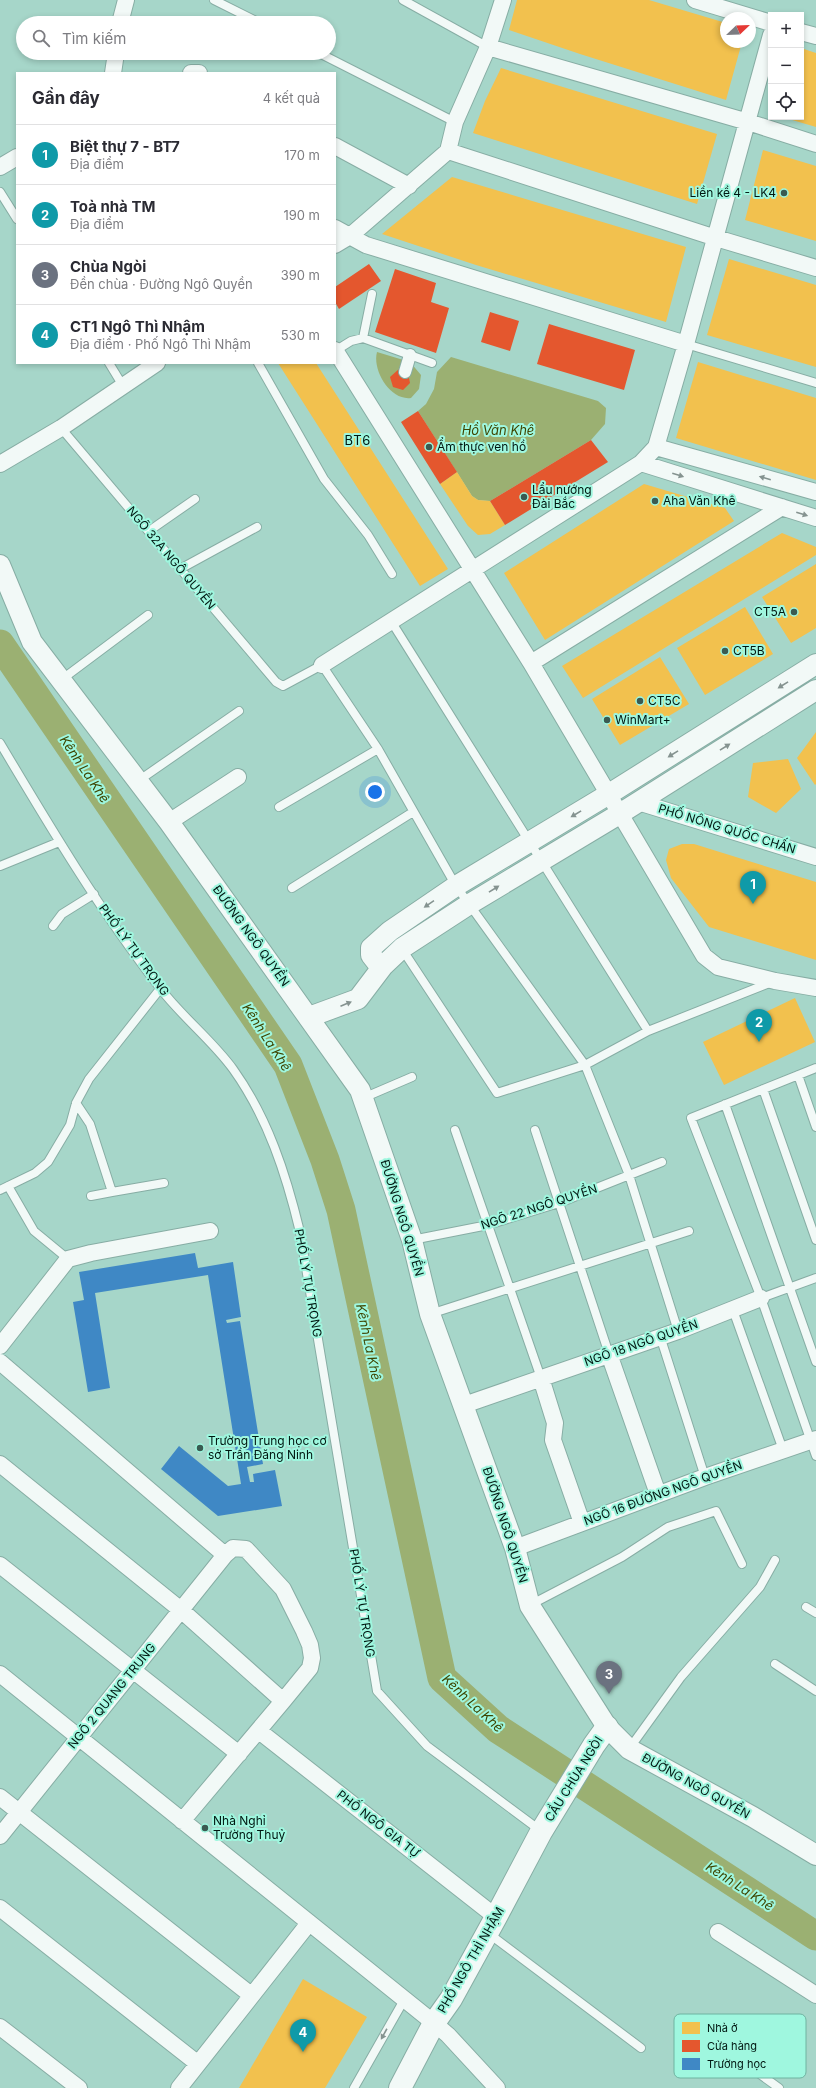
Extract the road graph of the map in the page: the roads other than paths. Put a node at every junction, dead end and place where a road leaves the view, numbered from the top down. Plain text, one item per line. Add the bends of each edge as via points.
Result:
1 (126, 0) edge
2 (214, 0) edge
3 (403, 0) edge
4 (503, 0) edge
5 (695, 0) edge
6 (122, 16) edge
7 (246, 16) edge
8 (768, 22) edge
9 (804, 33) edge
10 (816, 36) edge
11 (768, 46) edge
12 (488, 47) junction
13 (115, 60) edge
14 (333, 60) edge
15 (113, 72) edge
16 (455, 122) junction
17 (748, 122) junction
18 (816, 144) edge
19 (336, 147) edge
20 (448, 151) junction
21 (16, 158) edge
22 (0, 167) edge
23 (409, 186) junction
24 (0, 192) edge
25 (16, 217) edge
26 (336, 229) edge
27 (350, 236) junction
28 (716, 238) junction
29 (336, 244) edge
30 (816, 268) edge
31 (372, 294) dead end
32 (363, 338) junction
33 (686, 344) junction
34 (336, 349) edge
35 (336, 352) edge
36 (410, 355) junction
37 (432, 363) dead end
38 (110, 364) edge
39 (156, 364) edge
40 (259, 364) edge
41 (405, 372) dead end
42 (816, 383) edge
43 (123, 386) junction
44 (61, 428) junction
45 (656, 447) junction
46 (641, 463) junction
47 (0, 464) edge
48 (816, 492) edge
49 (195, 499) dead end
50 (782, 507) junction
51 (816, 518) edge
52 (257, 527) dead end
53 (149, 531) junction
54 (0, 564) edge
55 (473, 568) junction
56 (180, 569) junction
57 (392, 574) dead end
58 (148, 615) dead end
59 (391, 621) junction
60 (531, 663) junction
61 (816, 664) edge
62 (322, 665) junction
63 (61, 681) junction
64 (816, 690) edge
65 (239, 711) dead end
66 (0, 743) edge
67 (378, 749) junction
68 (238, 777) dead end
69 (138, 780) junction
70 (609, 794) junction
71 (638, 802) junction
72 (279, 807) dead end
73 (413, 812) junction
74 (621, 813) junction
75 (169, 822) junction
76 (59, 842) junction
77 (530, 842) junction
78 (816, 856) edge
79 (541, 860) junction
80 (0, 866) edge
81 (456, 886) junction
82 (292, 888) dead end
83 (94, 894) junction
84 (468, 904) junction
85 (53, 926) dead end
86 (396, 939) junction
87 (775, 981) junction
88 (816, 988) edge
89 (160, 989) junction
90 (309, 1017) junction
91 (648, 1031) junction
92 (585, 1065) junction
93 (816, 1068) edge
94 (798, 1075) junction
95 (412, 1078) dead end
96 (762, 1089) junction
97 (363, 1098) junction
98 (76, 1103) junction
99 (725, 1104) junction
100 (816, 1127) edge
101 (455, 1130) dead end
102 (535, 1130) dead end
103 (662, 1162) dead end
104 (629, 1175) junction
105 (164, 1183) dead end
106 (8, 1186) junction
107 (0, 1190) edge
108 (112, 1192) junction
109 (91, 1196) dead end
110 (559, 1203) junction
111 (488, 1225) junction
112 (210, 1231) dead end
113 (689, 1231) dead end
114 (412, 1240) junction
115 (816, 1240) edge
116 (650, 1244) junction
117 (68, 1259) junction
118 (580, 1267) junction
119 (816, 1278) edge
120 (510, 1287) junction
121 (790, 1288) junction
122 (761, 1298) junction
123 (733, 1310) junction
124 (430, 1314) junction
125 (678, 1331) junction
126 (660, 1336) junction
127 (0, 1346) edge
128 (609, 1354) junction
129 (0, 1362) edge
130 (816, 1362) edge
131 (541, 1378) junction
132 (464, 1405) junction
133 (814, 1445) edge
134 (783, 1450) junction
135 (0, 1464) edge
136 (705, 1477) junction
137 (658, 1494) junction
138 (582, 1523) junction
139 (514, 1548) junction
140 (225, 1555) junction
141 (775, 1560) dead end
142 (742, 1564) dead end
143 (0, 1565) edge
144 (530, 1606) junction
145 (806, 1607) dead end
146 (181, 1610) junction
147 (816, 1613) edge
148 (775, 1664) dead end
149 (133, 1670) junction
150 (0, 1674) edge
151 (816, 1692) edge
152 (283, 1701) junction
153 (607, 1727) junction
154 (259, 1731) junction
155 (79, 1738) junction
156 (629, 1749) junction
157 (239, 1754) junction
158 (0, 1798) edge
159 (19, 1813) junction
160 (182, 1821) junction
161 (541, 1832) junction
162 (0, 1836) edge
163 (816, 1855) edge
164 (0, 1908) edge
165 (309, 1923) junction
166 (492, 1925) junction
167 (718, 1932) dead end
168 (251, 1995) junction
169 (816, 1995) edge
170 (404, 2000) junction
171 (434, 2024) junction
172 (0, 2027) edge
173 (641, 2048) dead end
174 (197, 2063) junction
175 (765, 2078) edge
176 (79, 2088) edge
177 (179, 2088) edge
178 (354, 2088) edge
179 (400, 2088) edge
180 (497, 2088) edge
181 (779, 2088) edge

1 - 6 street
2 - 7 lane
3 - 12 lane
4 - 12 street
5 - 8 street
9 - 10 street
11 - 17 street
12 - 16 street
12 - 17 street
13 - 15 street
14 - 16 lane
16 - 20 street
17 - 18 street
17 - 28 street
19 - 23 street
20 - 23 street
20 - 28 street
21 - 22 street
23 - 27 street
24 - 25 lane
26 - 27 street
27 - 29 street
27 - 33 street via 366,245
28 - 30 street
28 - 33 street
31 - 32 lane
32 - 34 lane
32 - 36 lane
33 - 42 lane
33 - 45 street
35 - 55 street
36 - 37 lane
36 - 41 street
38 - 43 lane
39 - 43 street
40 - 57 lane via 324,480 368,535
43 - 44 street
44 - 47 street
44 - 53 lane, NGÕ 32A NGÔ QUYỀN
45 - 46 street
48 -> 45 street
46 -> 50 street
46 - 55 street
49 - 53 lane
50 -> 51 street
50 - 60 street
52 - 56 lane
53 - 56 lane, NGÕ 32A NGÔ QUYỀN
54 - 63 street, ĐƯỜNG NGÔ QUYỀN via 32,642
55 - 59 street
55 - 60 street
56 - 62 lane, NGÕ 32A NGÔ QUYỀN via 276,682 283,686
58 - 63 lane
59 - 62 street
59 - 77 lane
60 - 70 street
61 -> 70 street
62 - 67 lane
63 - 69 street, ĐƯỜNG NGÔ QUYỀN
71 -> 64 street
65 - 69 lane
66 - 76 lane, PHỐ LÝ TỰ TRỌNG
67 - 72 lane
67 - 73 lane
68 - 75 street
69 - 75 street, ĐƯỜNG NGÔ QUYỀN
70 - 71 street
70 - 74 street
70 -> 77 street
71 - 74 street
71 - 78 street, PHỐ NÔNG QUỐC CHẤN
73 - 81 lane
73 - 82 lane
74 - 79 street
74 - 87 street via 704,956 718,967
75 - 90 street, ĐƯỜNG NGÔ QUYỀN
76 - 80 lane
76 - 83 lane, PHỐ LÝ TỰ TRỌNG
77 - 79 lane
77 - 81 street
84 -> 79 street
79 - 91 lane
81 - 84 lane
81 -> 86 street
83 - 85 lane via 62,914
83 - 89 lane, PHỐ LÝ TỰ TRỌNG
84 - 86 street
84 - 92 lane
90 -> 86 street via 358,999 383,966 371,955 371,948
86 - 92 lane via 497,1093
87 - 88 street
87 - 91 lane
89 - 98 lane via 89,1079
89 - 161 lane, PHỐ LÝ TỰ TRỌNG via 232,1068 260,1110 286,1177 300,1232 377,1692 427,1746
90 - 97 street, ĐƯỜNG NGÔ QUYỀN
91 - 92 lane
92 - 104 lane
93 - 94 lane
94 - 96 lane
94 - 100 lane
95 - 97 lane
96 - 99 lane
96 - 115 lane
97 - 114 street, ĐƯỜNG NGÔ QUYỀN
98 - 106 lane via 70,1125 48,1162 35,1173
98 - 108 lane via 90,1124
99 - 121 lane
99 - 122 lane via 691,1118
101 - 111 lane
102 - 110 lane
103 - 104 lane, NGÕ 22 NGÔ QUYỀN
104 - 110 lane, NGÕ 22 NGÔ QUYỀN
104 - 116 lane
105 - 108 lane
106 - 107 lane
106 - 117 lane via 34,1231
108 - 109 lane
110 - 111 lane, NGÕ 22 NGÔ QUYỀN
110 - 118 lane
111 - 114 lane, NGÕ 22 NGÔ QUYỀN
111 - 120 lane
112 - 117 street
113 - 116 lane
114 - 124 street, ĐƯỜNG NGÔ QUYỀN
116 - 118 lane
116 - 125 lane
117 - 127 street
118 - 120 lane
118 - 128 lane
119 - 121 lane, NGÕ 18 NGÔ QUYỀN
120 - 124 lane
120 - 131 lane
121 - 122 lane, NGÕ 18 NGÔ QUYỀN
121 - 130 lane
122 - 123 street, NGÕ 18 NGÔ QUYỀN
122 - 133 lane
123 - 125 street, NGÕ 18 NGÔ QUYỀN
123 - 134 lane
124 - 132 street, ĐƯỜNG NGÔ QUYỀN
125 - 126 street, NGÕ 18 NGÔ QUYỀN
126 - 128 street, NGÕ 18 NGÔ QUYỀN
126 - 136 lane
128 - 131 street, NGÕ 18 NGÔ QUYỀN
128 - 137 street
129 - 140 street
131 - 132 street, NGÕ 18 NGÔ QUYỀN
131 - 138 street via 555,1423 552,1440
132 - 139 street, ĐƯỜNG NGÔ QUYỀN
133 - 134 street, NGÕ 16 ĐƯỜNG NGÔ QUYỀN
134 - 136 street, NGÕ 16 ĐƯỜNG NGÔ QUYỀN
135 - 146 street
136 - 137 street, NGÕ 16 ĐƯỜNG NGÔ QUYỀN
137 - 138 street, NGÕ 16 ĐƯỜNG NGÔ QUYỀN
138 - 139 street, NGÕ 16 ĐƯỜNG NGÔ QUYỀN
139 - 144 street, ĐƯỜNG NGÔ QUYỀN
140 - 146 street, NGÕ 2 QUANG TRUNG
140 - 152 street via 237,1547 250,1552 283,1590 304,1631 311,1652 310,1668
141 - 156 lane via 760,1587 681,1677
142 - 144 lane via 716,1511 668,1527 622,1557
143 - 149 street
144 - 153 street, ĐƯỜNG NGÔ QUYỀN
145 - 147 lane
146 - 149 street, NGÕ 2 QUANG TRUNG
146 - 152 street
148 - 151 lane
149 - 155 street, NGÕ 2 QUANG TRUNG
149 - 157 street
150 - 155 street
152 - 154 street
153 - 156 street, ĐƯỜNG NGÔ QUYỀN
153 - 161 main road, CẦU CHÙA NGÒI
154 - 157 street
154 - 166 street, PHỐ NGÔ GIA TỰ
155 - 159 street, NGÕ 2 QUANG TRUNG
155 - 160 street
156 - 163 street, ĐƯỜNG NGÔ QUYỀN via 754,1817
157 - 160 street
158 - 159 street
159 - 162 street, NGÕ 2 QUANG TRUNG
159 - 168 street
160 - 165 street
161 - 166 main road, PHỐ NGÔ THÌ NHẬM
164 - 174 street
165 - 168 street
165 - 170 street
166 - 171 main road, PHỐ NGÔ THÌ NHẬM via 451,2000
166 - 173 lane
167 - 169 street
168 - 174 street
170 - 171 street
170 -> 178 lane
171 - 179 main road, PHỐ NGÔ THÌ NHẬM
171 - 180 street
172 - 176 street
174 - 177 street
175 - 181 lane

